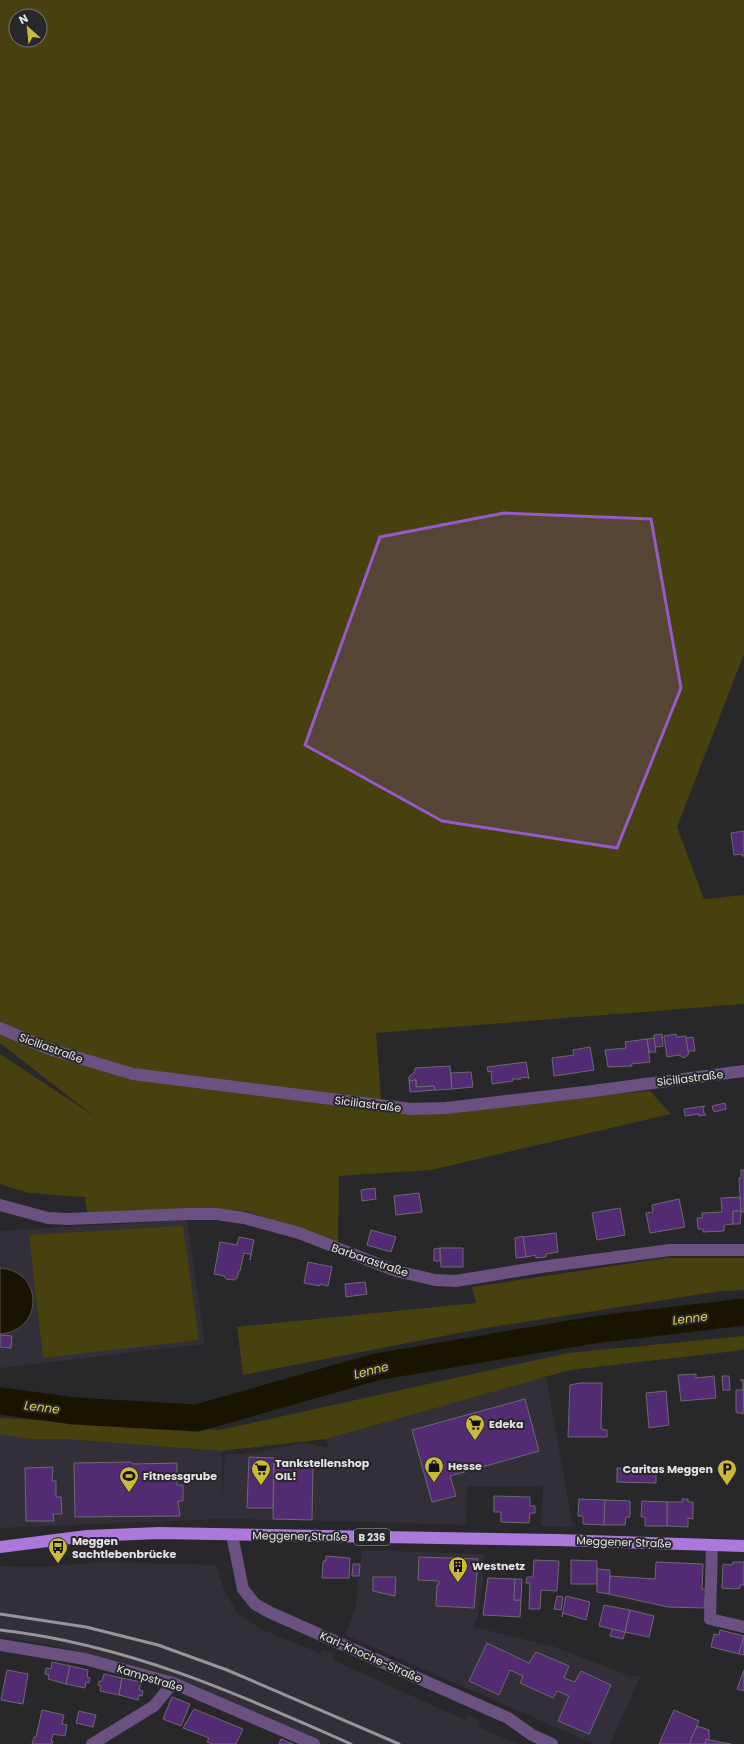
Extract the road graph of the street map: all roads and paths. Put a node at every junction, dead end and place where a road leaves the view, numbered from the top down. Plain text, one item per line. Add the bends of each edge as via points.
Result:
1 (0, 1028) edge
2 (744, 1071) edge
3 (0, 1205) edge
4 (744, 1250) edge
5 (232, 1535) junction
6 (712, 1545) junction
7 (744, 1546) edge
8 (0, 1547) edge
9 (744, 1627) edge
10 (0, 1645) edge
11 (173, 1683) junction
12 (92, 1744) edge
13 (314, 1744) edge
14 (552, 1744) edge

1 - 2 street, Siciliastraße via 49,1049 133,1074 411,1109 446,1108 569,1094
3 - 4 street, Barbarastraße via 48,1218 188,1214 244,1218 299,1234 396,1271 435,1280 455,1281 670,1250
5 - 6 main road, Meggener Straße / B 236
5 - 8 main road, Meggener Straße / B 236 via 139,1533 87,1536
5 - 14 street, Karl-Knoche-Straße via 243,1589 255,1604 508,1718 532,1735
6 - 7 main road, Meggener Straße / B 236
6 - 9 street via 710,1620
10 - 11 street, Kampstraße via 85,1659
11 - 12 street via 154,1706
11 - 13 street, Kampstraße

